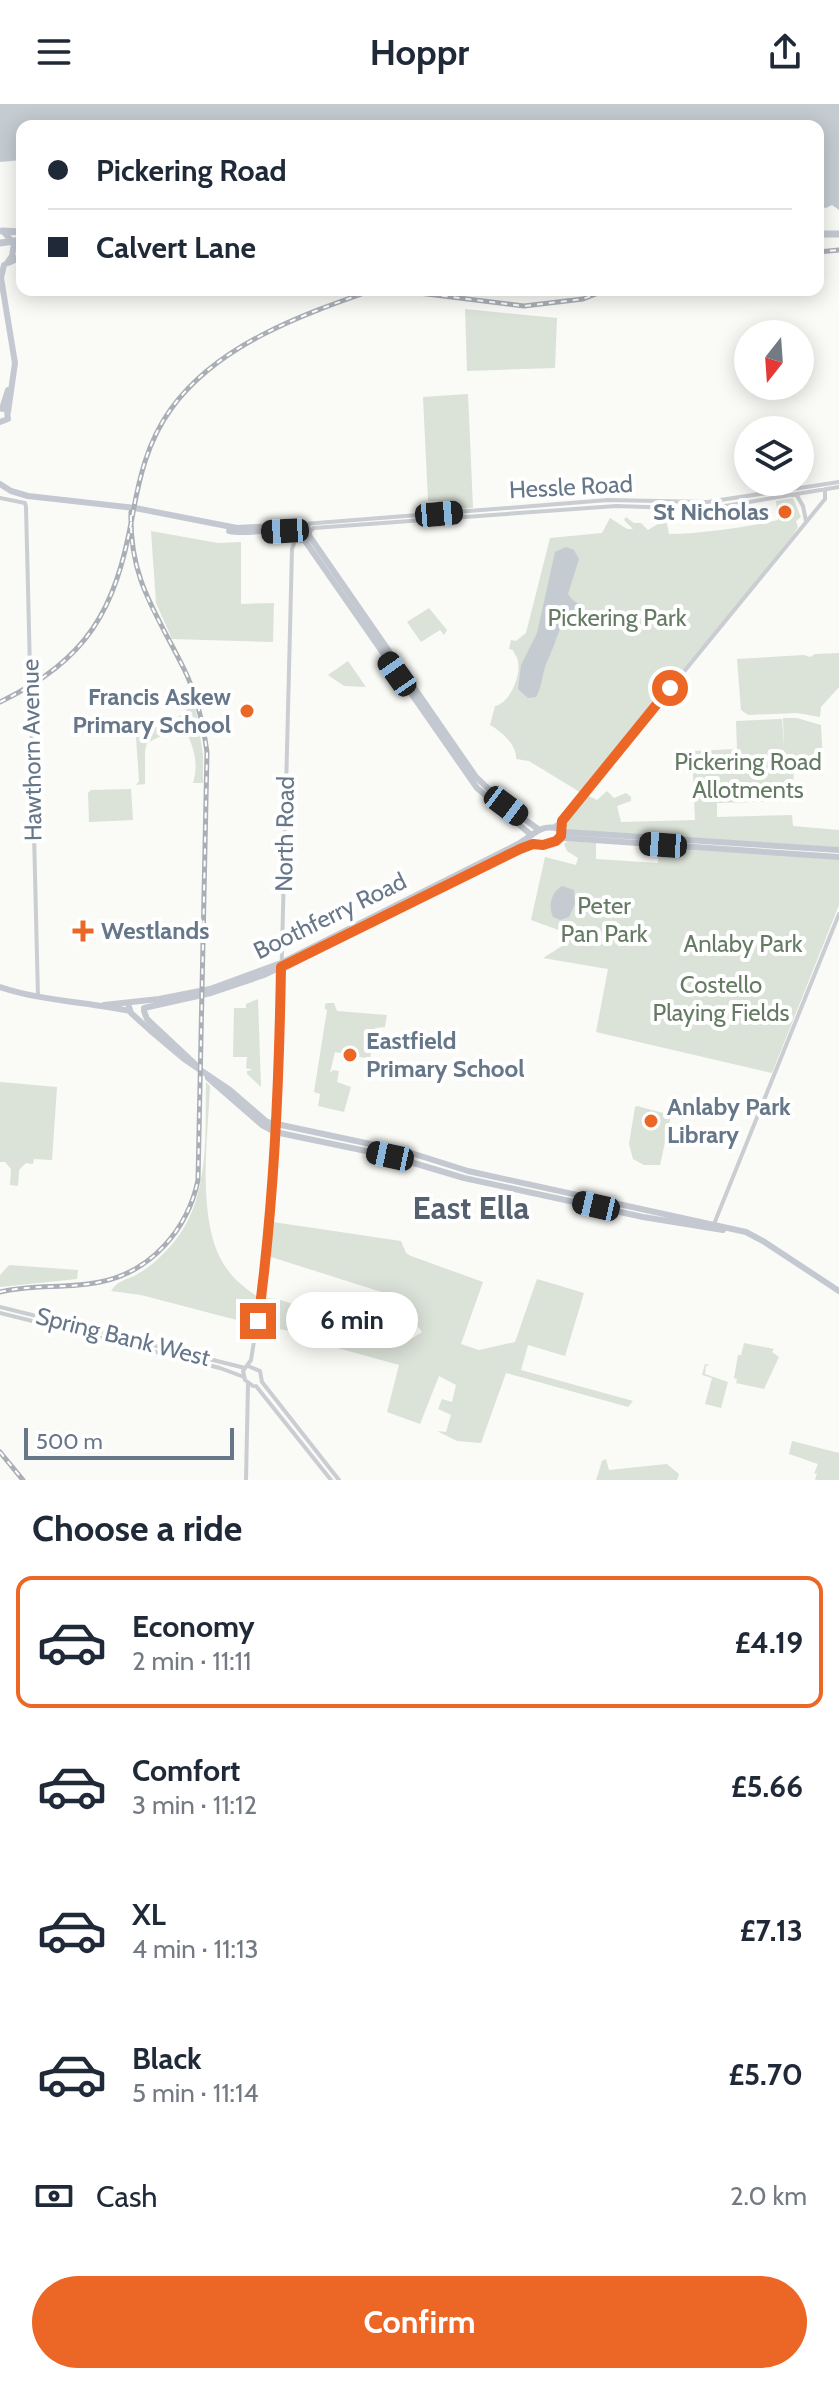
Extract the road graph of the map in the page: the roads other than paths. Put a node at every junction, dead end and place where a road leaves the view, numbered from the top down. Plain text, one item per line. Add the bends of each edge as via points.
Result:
1 (1, 230) edge
2 (4, 264) edge
3 (0, 297) edge
4 (3, 410) edge
5 (1, 424) edge
6 (839, 485) edge
7 (0, 486) edge
8 (825, 489) junction
9 (814, 491) edge
10 (784, 496) edge
11 (797, 496) edge
12 (0, 498) edge
13 (673, 504) junction
14 (166, 515) junction
15 (806, 521) junction
16 (300, 525) junction
17 (302, 535) junction
18 (425, 709) junction
19 (540, 829) junction
20 (558, 829) junction
21 (530, 835) junction
22 (559, 839) junction
23 (533, 844) junction
24 (839, 850) edge
25 (839, 857) edge
26 (839, 914) edge
27 (281, 965) junction
28 (0, 987) edge
29 (38, 997) junction
30 (133, 1007) junction
31 (144, 1009) junction
32 (201, 1069) junction
33 (275, 1128) junction
34 (714, 1224) junction
35 (734, 1230) junction
36 (839, 1291) edge
37 (0, 1310) edge
38 (251, 1360) junction
39 (247, 1367) junction
40 (256, 1368) junction
41 (244, 1377) junction
42 (262, 1382) junction
43 (252, 1385) junction
44 (246, 1480) edge
45 (331, 1480) edge
46 (339, 1480) edge

1 - 2 main road via 14,244
2 - 4 main road via 1,278 15,363
3 - 4 main road via 12,362
4 - 5 main road via 8,419
6 - 8 street, Hessle Road
6 - 13 street, Hessle Road
7 - 14 main road, Hessle Road via 18,497
8 - 9 street, Hessle Road
8 - 15 street via 825,499
10 - 13 street, Hessle Road via 707,509
11 - 15 street
12 - 29 street, Hawthorn Avenue via 25,503
13 - 16 street, Hessle Road via 608,500
13 - 17 street, Hessle Road via 314,528
14 - 16 main road, Hessle Road via 237,528
14 - 17 main road, Hessle Road via 237,532
15 - 20 street
16 - 17 main road
16 - 17 main road
17 - 18 main road
17 - 27 street, North Road via 292,549
18 - 19 main road via 482,784
18 - 21 main road via 477,788
19 - 20 main road, Boothferry Road
19 - 21 main road, Boothferry Road
20 - 22 main road
20 - 24 main road
21 - 23 main road
21 - 27 main road, Boothferry Road
22 - 23 main road, Boothferry Road
22 - 25 main road
23 - 27 main road, Boothferry Road
26 - 34 street
27 - 30 main road, Boothferry Road
27 - 31 main road, Boothferry Road via 211,993
27 - 33 street, North Road
28 - 29 main road
29 - 30 main road
30 - 31 main road
30 - 31 main road, Boothferry Road via 139,1016
30 - 32 main road
31 - 32 main road via 147,1019
32 - 33 main road
33 - 34 main road via 408,1152 468,1171
33 - 35 main road via 464,1178 643,1217
33 - 38 street, North Road via 264,1279
34 - 35 main road
35 - 36 main road via 759,1238
37 - 39 street, Spring Bank West
37 - 41 street, Spring Bank West
38 - 39 street, North Road
38 - 40 street
39 - 40 street
39 - 41 street
40 - 42 street
41 - 43 street
42 - 43 street
42 - 46 street
43 - 44 street via 247,1392
43 - 45 street

